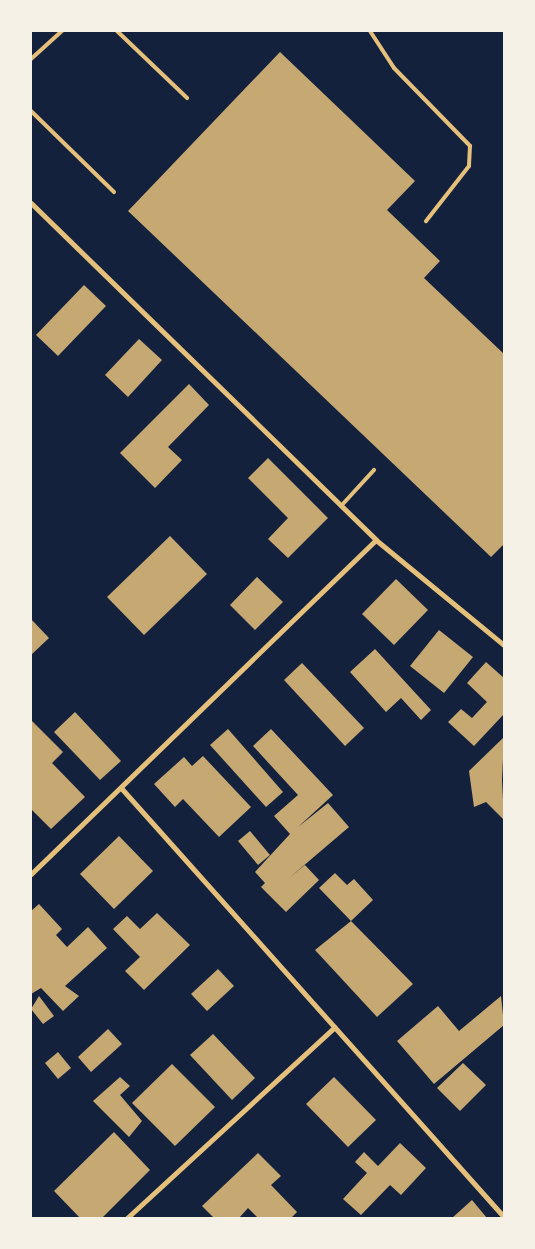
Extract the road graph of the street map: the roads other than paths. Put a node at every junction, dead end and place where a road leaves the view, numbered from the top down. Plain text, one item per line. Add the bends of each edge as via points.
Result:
1 (62, 31) edge
2 (117, 31) edge
3 (370, 31) edge
4 (31, 59) edge
5 (187, 98) dead end
6 (31, 111) edge
7 (114, 192) dead end
8 (31, 203) edge
9 (426, 221) dead end
10 (374, 470) dead end
11 (341, 506) junction
12 (376, 540) junction
13 (504, 645) edge
14 (122, 789) junction
15 (31, 874) edge
16 (335, 1027) junction
17 (504, 1217) edge
18 (127, 1218) edge

1 - 4 lane
2 - 5 lane
3 - 9 lane via 394,68 470,146 469,166
6 - 7 lane
8 - 11 street
10 - 11 lane
11 - 12 street
12 - 13 street
12 - 14 street
14 - 15 street
14 - 16 street
16 - 17 street
16 - 18 street

